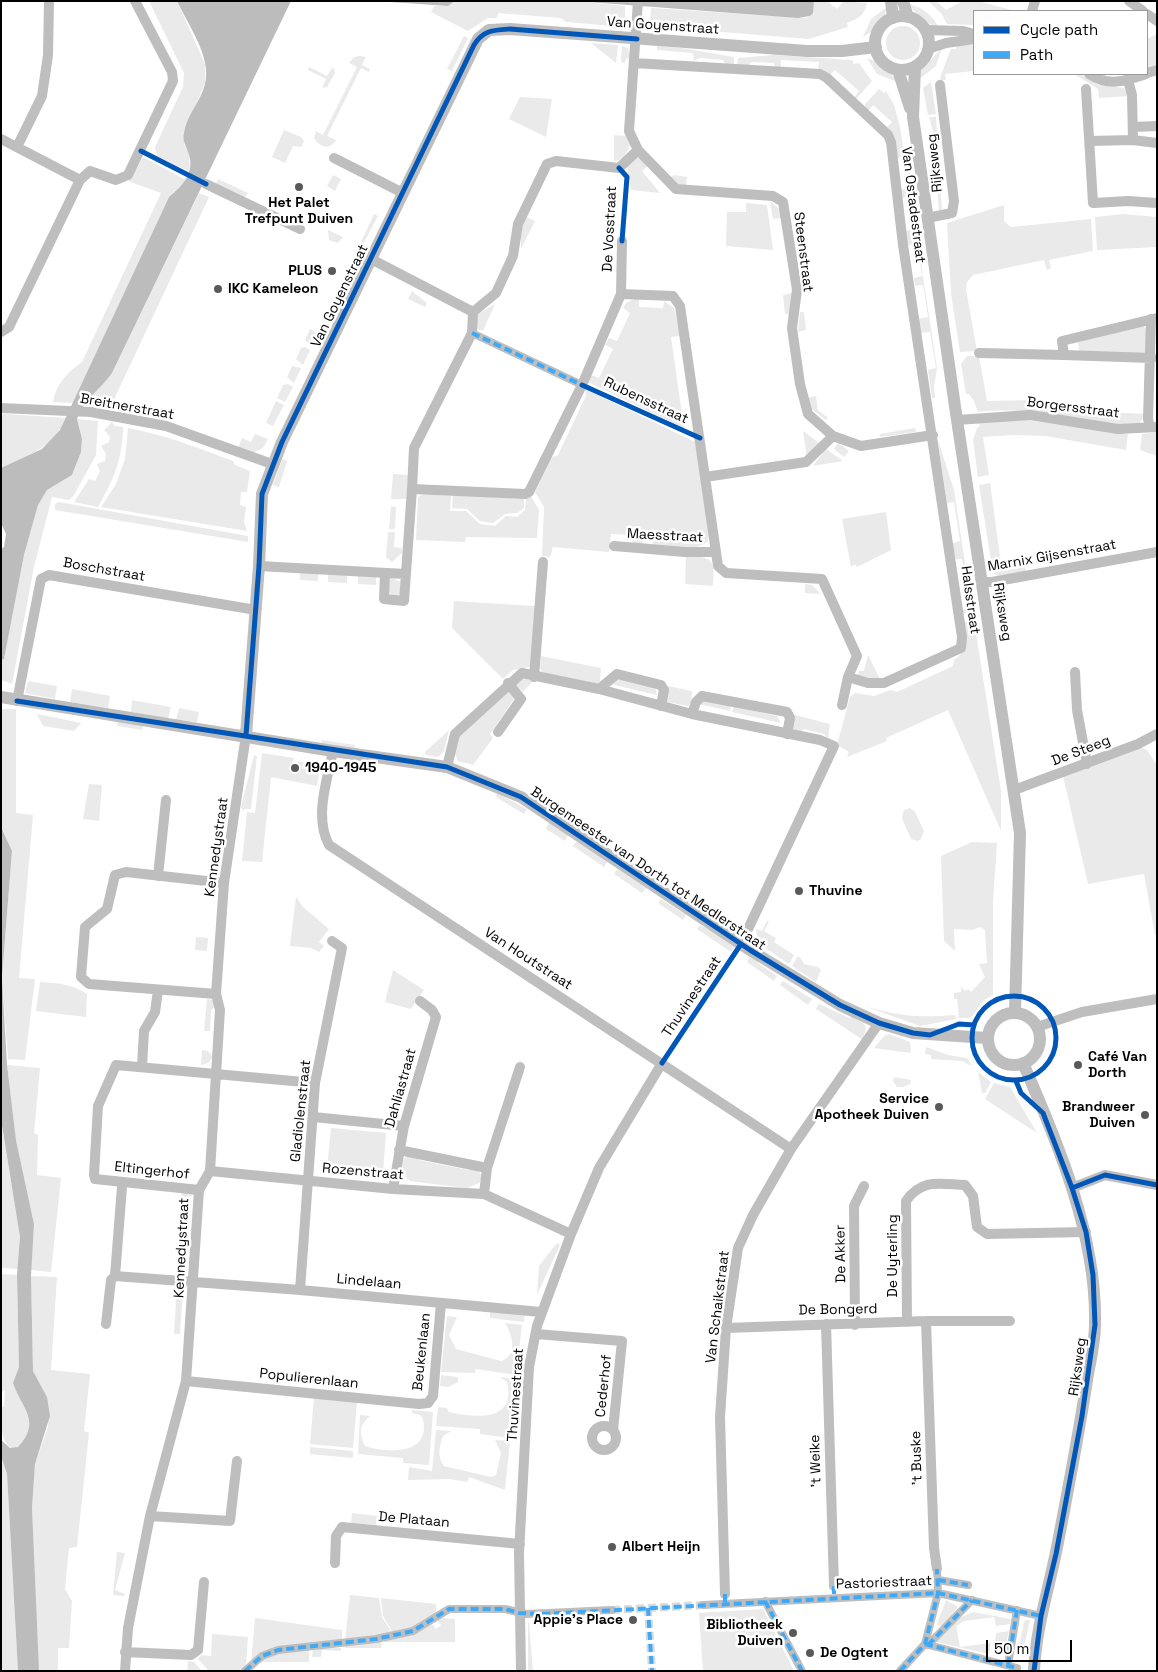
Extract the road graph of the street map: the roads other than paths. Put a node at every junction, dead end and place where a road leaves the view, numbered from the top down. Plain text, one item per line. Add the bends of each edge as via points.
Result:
1 (49, 1) edge
2 (135, 1) edge
3 (638, 1) edge
4 (891, 1) edge
5 (903, 1) edge
6 (1129, 1) edge
7 (1142, 10) edge
8 (908, 17) junction
9 (893, 18) junction
10 (926, 30) junction
11 (973, 34) edge
12 (637, 39) junction
13 (973, 39) edge
14 (876, 48) junction
15 (928, 49) junction
16 (634, 62) junction
17 (914, 67) junction
18 (898, 70) junction
19 (1092, 75) edge
20 (1143, 75) edge
21 (1128, 80) junction
22 (940, 85) dead end
23 (1086, 89) dead end
24 (914, 117) junction
25 (1157, 126) edge
26 (1133, 127) junction
27 (1, 139) edge
28 (1090, 140) junction
29 (1133, 140) junction
30 (1157, 143) edge
31 (17, 147) junction
32 (638, 150) junction
33 (334, 158) dead end
34 (80, 180) junction
35 (206, 184) dead end
36 (403, 193) junction
37 (1157, 203) edge
38 (928, 218) junction
39 (300, 229) dead end
40 (622, 241) dead end
41 (371, 258) junction
42 (621, 294) junction
43 (473, 312) junction
44 (1154, 319) edge
45 (1, 332) edge
46 (472, 333) junction
47 (979, 353) dead end
48 (1064, 355) junction
49 (1152, 358) junction
50 (582, 385) junction
51 (1, 408) edge
52 (957, 420) junction
53 (1153, 427) edge
54 (933, 435) junction
55 (833, 436) junction
56 (272, 464) junction
57 (705, 477) junction
58 (412, 488) junction
59 (614, 546) dead end
60 (715, 552) junction
61 (1157, 552) edge
62 (543, 562) dead end
63 (259, 566) junction
64 (385, 574) junction
65 (405, 574) junction
66 (982, 582) junction
67 (256, 610) junction
68 (1075, 672) dead end
69 (534, 677) junction
70 (848, 677) junction
71 (508, 683) junction
72 (599, 689) junction
73 (1, 697) edge
74 (17, 701) junction
75 (842, 705) dead end
76 (661, 706) junction
77 (692, 714) junction
78 (498, 732) dead end
79 (786, 734) junction
80 (1157, 734) edge
81 (246, 735) junction
82 (333, 751) junction
83 (1087, 764) junction
84 (447, 767) junction
85 (1014, 790) junction
86 (166, 800) dead end
87 (158, 876) junction
88 (224, 883) junction
89 (332, 941) dead end
90 (741, 944) junction
91 (158, 990) junction
92 (216, 994) junction
93 (1157, 999) edge
94 (420, 1001) dead end
95 (1015, 1012) junction
96 (879, 1023) junction
97 (1037, 1027) junction
98 (987, 1038) junction
99 (662, 1063) junction
100 (1023, 1063) junction
101 (142, 1067) junction
102 (520, 1067) dead end
103 (216, 1075) junction
104 (315, 1083) junction
105 (313, 1117) junction
106 (404, 1126) junction
107 (791, 1149) junction
108 (399, 1150) junction
109 (487, 1168) junction
110 (210, 1171) junction
111 (308, 1181) junction
112 (1157, 1185) edge
113 (864, 1186) dead end
114 (122, 1187) dead end
115 (1072, 1188) junction
116 (393, 1189) junction
117 (199, 1190) junction
118 (484, 1194) junction
119 (1086, 1232) junction
120 (571, 1234) junction
121 (115, 1276) junction
122 (194, 1281) junction
123 (300, 1290) junction
124 (442, 1303) junction
125 (541, 1312) junction
126 (926, 1321) junction
127 (1010, 1321) dead end
128 (907, 1322) junction
129 (106, 1324) dead end
130 (826, 1324) junction
131 (855, 1324) junction
132 (726, 1328) junction
133 (536, 1334) junction
134 (186, 1381) junction
135 (428, 1403) joint
136 (613, 1430) dead end
137 (237, 1461) dead end
138 (150, 1516) junction
139 (520, 1544) junction
140 (335, 1563) dead end
141 (937, 1569) joint
142 (938, 1580) junction
143 (204, 1582) dead end
144 (968, 1585) dead end
145 (834, 1586) joint
146 (938, 1593) junction
147 (834, 1597) junction
148 (725, 1599) junction
149 (972, 1600) junction
150 (765, 1601) junction
151 (703, 1605) tunnel mouth
152 (612, 1610) tunnel mouth
153 (1017, 1610) junction
154 (519, 1614) junction
155 (1041, 1616) junction
156 (926, 1645) junction
157 (125, 1652) junction
158 (1008, 1665) junction
159 (1017, 1668) dead end
160 (125, 1671) edge
161 (245, 1671) edge
162 (521, 1671) edge
163 (802, 1671) edge
164 (900, 1671) edge
165 (1034, 1671) edge

1 - 31 street via 48,55 42,96
2 - 34 street via 172,72 173,81 128,175 116,180 90,171
3 - 12 street, Steenstraat
4 - 9 street
5 - 8 street
6 - 7 street
8 - 9 street
8 - 10 street
9 - 14 street via 879,30
10 - 11 street
10 - 15 street
12 - 14 street, Van Goyenstraat via 807,51
12 - 16 street, Steenstraat
12 - 36 street, Van Goyenstraat via 489,30 474,45
13 - 15 street
14 - 18 street via 885,64
15 - 17 street
16 - 32 street, Steenstraat via 629,131
16 - 54 street, Van Ostadestraat via 820,74 888,135
17 - 18 street
17 - 24 street, Rijksweg
18 - 24 street, Rijksweg
19 - 21 street via 1106,82
20 - 21 street
21 - 26 street
22 - 38 street, Rijksweg via 954,202 952,213
23 - 28 street
24 - 38 street, Rijksweg
25 - 26 street
26 - 29 street
27 - 31 street
28 - 29 street
28 - 37 street via 1092,202
29 - 30 street
31 - 34 street
32 - 43 street via 619,168 556,161 547,164 518,224 513,256 496,294
32 - 55 street, Steenstraat via 676,189 772,196 783,202 797,290 792,328 800,384 808,414
33 - 36 street
34 - 45 street via 9,327
35 - 39 street
36 - 41 street, Van Goyenstraat
38 - 52 street, Rijksweg
40 - 42 street, De Vosstraat
41 - 43 street
41 - 56 street, Van Goyenstraat
42 - 50 street, Rubensstraat
42 - 57 street, Rubensstraat via 673,296 680,306
43 - 46 street
44 - 48 street via 1062,341
44 - 49 street
46 - 50 street
46 - 58 street via 414,448
47 - 48 street
48 - 49 street
49 - 53 street via 1148,420
50 - 58 street, Rubensstraat via 536,480 525,494
51 - 56 street, Breitnerstraat via 91,412 166,426
52 - 53 street, Borgersstraat via 1030,415 1118,429
52 - 66 street, Rijksweg
54 - 55 street, Steenstraat via 860,446
54 - 70 street, Halsstraat via 961,648 884,683 868,683
55 - 57 street via 806,462
56 - 63 street, Van Goyenstraat via 262,494
57 - 60 street, Rubensstraat
58 - 65 street
59 - 60 street, Maesstraat
60 - 70 street, Rubensstraat via 718,566 726,573 822,578 857,656
61 - 66 street, Marnix Gijsenstraat
62 - 69 street
63 - 64 street
63 - 67 street, Van Goyenstraat
64 - 65 street
64 - 65 street via 384,599 404,601
66 - 85 street, Rijksweg
67 - 74 street, Boschstraat via 49,575 41,578
67 - 81 street, Van Goyenstraat
68 - 83 street via 1077,710
69 - 71 street via 522,673
69 - 72 street
70 - 75 street, Rubensstraat
71 - 78 street via 521,699
71 - 84 street via 454,734
72 - 76 street
72 - 76 street via 617,674 661,685 664,690
73 - 74 street, Burgemeester van Dorth tot Medlerstraat
74 - 81 street, Burgemeester van Dorth tot Medlerstraat
76 - 77 street
77 - 79 street
77 - 79 street via 702,696 787,712 790,718
79 - 90 street via 834,746
80 - 83 street, De Steeg
81 - 82 street, Burgemeester van Dorth tot Medlerstraat
81 - 88 street, Kennedystraat
82 - 84 street, Burgemeester van Dorth tot Medlerstraat
82 - 99 street, Van Houtstraat via 321,819 329,845
83 - 85 street, De Steeg
84 - 90 street, Burgemeester van Dorth tot Medlerstraat via 521,797
85 - 95 street, Rijksweg via 1020,833
86 - 87 street
87 - 88 street
87 - 91 street via 126,872 115,875 107,909 85,927 81,977 89,984
88 - 92 street, Kennedystraat
89 - 104 street, Gladiolenstraat via 342,948
90 - 96 street, Burgemeester van Dorth tot Medlerstraat via 840,1005
91 - 92 street
91 - 101 street via 155,1012 144,1031
92 - 103 street, Kennedystraat via 220,1010
93 - 97 street via 1082,1012
94 - 106 street, Dahliastraat via 436,1017
95 - 97 street via 1030,1018
95 - 98 street via 994,1020
96 - 98 street, Burgemeester van Dorth tot Medlerstraat via 913,1033
96 - 107 street, Van Schaikstraat
97 - 100 street via 1040,1034 1037,1050
98 - 100 street via 992,1054 998,1059 1009,1064
99 - 107 street, Van Houtstraat
99 - 120 street, Thuvinestraat via 599,1168
100 - 115 street, Rijksweg
101 - 103 street, Eltingerhof
101 - 117 street, Eltingerhof via 116,1065 111,1074 98,1106 95,1179
102 - 109 street
103 - 104 street, Eltingerhof
103 - 110 street, Kennedystraat
104 - 105 street, Gladiolenstraat
105 - 106 street
105 - 111 street, Gladiolenstraat
106 - 108 street, Dahliastraat
107 - 132 street, Van Schaikstraat via 738,1248
108 - 109 street, Rozenstraat
108 - 116 street, Dahliastraat
109 - 118 street
110 - 111 street, Rozenstraat
110 - 117 street, Kennedystraat
111 - 116 street, Rozenstraat
111 - 123 street, Gladiolenstraat
112 - 115 street via 1105,1175
113 - 131 street, De Akker via 854,1206
114 - 121 street, Eltingerhof
115 - 119 street, Rijksweg
116 - 118 street, Rozenstraat
117 - 122 street, Kennedystraat
118 - 120 street, Rozenstraat
119 - 128 street, De Uyterling via 987,1234 977,1227 973,1196 965,1185 927,1184 914,1190 906,1201
119 - 155 street, Rijksweg via 1093,1274 1095,1325 1070,1480
120 - 125 street, Thuvinestraat
121 - 122 street
121 - 129 street, Eltingerhof via 111,1280
122 - 123 street, Lindelaan
122 - 134 street, Kennedystraat
123 - 124 street, Lindelaan
124 - 125 street, Lindelaan
124 - 135 street, Beukenlaan via 433,1396
125 - 133 street, Thuvinestraat
126 - 127 street, De Bongerd
126 - 128 street, De Bongerd
126 - 141 street, 't Buske
128 - 131 street, De Bongerd
130 - 131 street, De Bongerd
130 - 132 street, De Bongerd
130 - 145 street, 't Weike
132 - 148 street, Van Schaikstraat via 720,1417
133 - 136 street, Cederhof via 622,1341
133 - 139 street, Thuvinestraat via 529,1367
134 - 135 street, Populierenlaan
134 - 138 street, Kennedystraat
137 - 138 street via 230,1521
138 - 157 street, Kennedystraat
139 - 140 street, De Plataan via 342,1527 336,1536
139 - 154 street, Thuvinestraat
141 - 142 street, 't Buske
142 - 144 street
142 - 146 street, 't Buske
143 - 157 street via 198,1650 191,1655
145 - 147 street, 't Weike
146 - 147 street, Pastoriestraat
146 - 149 street, Pastoriestraat
146 - 156 street, 't Buske
147 - 150 street, Pastoriestraat
148 - 150 street, Pastoriestraat
148 - 151 street, Pastoriestraat
149 - 153 street, Pastoriestraat
149 - 156 street
150 - 163 street
152 - 154 street
153 - 155 street, Pastoriestraat
153 - 158 street
154 - 161 street via 505,1609 449,1609 413,1631 376,1639 278,1650 262,1656
154 - 162 street, Thuvinestraat
155 - 165 street, Rijksweg
156 - 158 street
156 - 164 street
157 - 160 street, Kennedystraat
158 - 159 street

